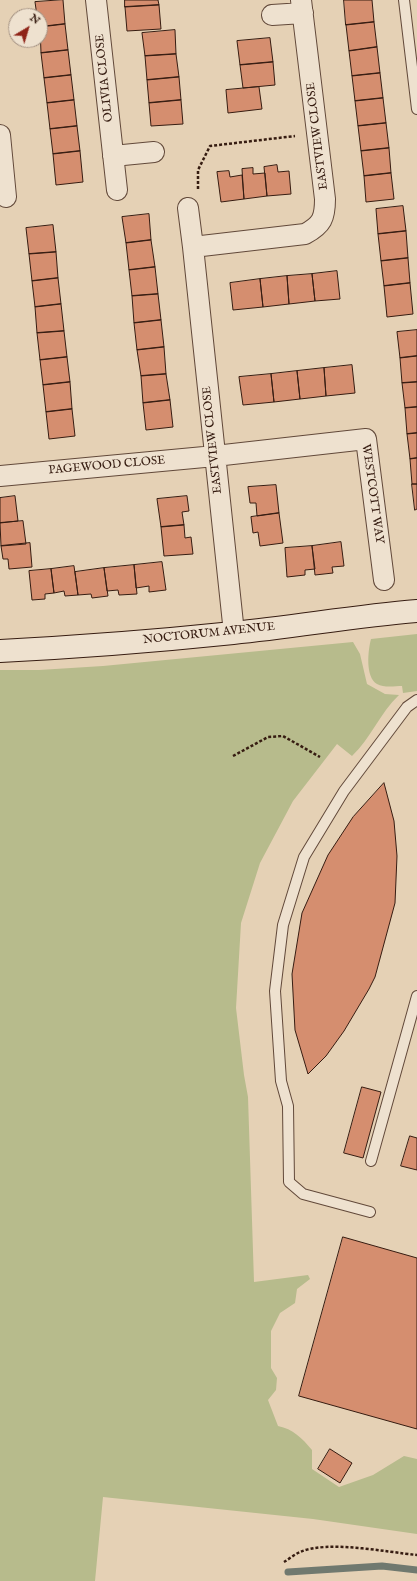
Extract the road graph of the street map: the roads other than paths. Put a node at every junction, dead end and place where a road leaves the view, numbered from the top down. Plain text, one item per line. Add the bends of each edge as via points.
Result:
1 (96, 0) edge
2 (404, 0) edge
3 (302, 6) edge
4 (272, 15) dead end
5 (417, 109) edge
6 (0, 135) edge
7 (154, 152) dead end
8 (113, 156) junction
9 (117, 190) dead end
10 (6, 197) dead end
11 (188, 208) road end
12 (193, 247) junction
13 (215, 456) junction
14 (0, 476) edge
15 (384, 580) dead end
16 (417, 611) edge
17 (234, 633) junction
18 (0, 651) edge
19 (417, 700) edge
20 (417, 996) edge
21 (371, 1161) dead end
22 (370, 1212) dead end

1 - 8 street, OLIVIA CLOSE
2 - 5 lane
3 - 4 street, EASTVIEW CLOSE
3 - 12 street, EASTVIEW CLOSE via 325,214 314,230 300,235
6 - 10 street
7 - 8 street
8 - 9 street, OLIVIA CLOSE
11 - 12 street, EASTVIEW CLOSE
12 - 13 street, EASTVIEW CLOSE
13 - 14 street, PAGEWOOD CLOSE
13 - 15 street, WESTCOTT WAY via 366,439
13 - 17 street, EASTVIEW CLOSE
16 - 17 street, NOCTORUM AVENUE
17 - 18 street, NOCTORUM AVENUE
19 - 22 lane via 407,707 344,791 304,857 283,925 275,991 281,1081 288,1113 289,1182 303,1194
20 - 21 lane

